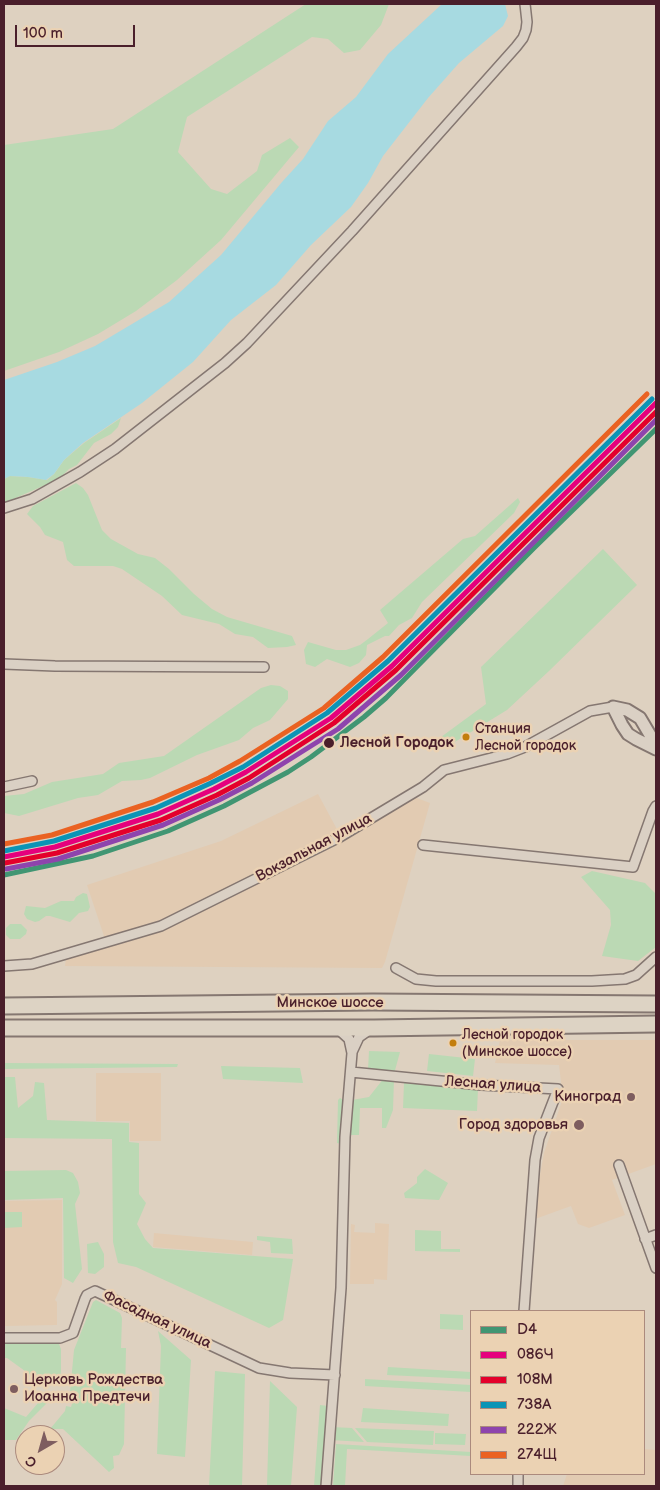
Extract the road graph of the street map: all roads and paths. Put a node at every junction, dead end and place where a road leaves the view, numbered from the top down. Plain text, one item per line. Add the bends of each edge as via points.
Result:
1 (525, 4) edge
2 (4, 508) edge
3 (4, 664) edge
4 (264, 667) dead end
5 (613, 707) junction
6 (656, 747) edge
7 (32, 781) dead end
8 (4, 787) edge
9 (656, 806) edge
10 (424, 845) dead end
11 (656, 957) edge
12 (4, 966) edge
13 (396, 968) dead end
14 (656, 1004) edge
15 (4, 1006) edge
16 (656, 1024) edge
17 (4, 1028) edge
18 (336, 1028) junction
19 (374, 1028) junction
20 (352, 1053) junction
21 (351, 1072) junction
22 (619, 1165) dead end
23 (656, 1235) edge
24 (645, 1239) junction
25 (656, 1268) edge
26 (524, 1310) edge
27 (4, 1338) edge
28 (336, 1375) junction
29 (326, 1486) edge

1 - 2 street via 526,30 516,47 247,343 115,449 32,499
3 - 4 street
5 - 6 street via 628,734
5 - 6 street via 627,710 640,718
5 - 12 street, Вокзальная улица via 590,711 507,754 444,770 423,787 338,838 161,926 32,964
7 - 8 street
9 - 10 street via 633,867
11 - 13 street via 636,975 592,981 436,982 416,979
14 - 15 highway, Минское шоссе via 365,1002
16 - 19 highway, Минское шоссе
17 - 18 highway, Минское шоссе
18 - 19 highway, Минское шоссе
18 - 20 street via 347,1036
19 - 20 street via 359,1037
20 - 21 street
21 - 26 street, Лесная улица via 558,1089 539,1138 535,1160
21 - 28 street via 345,1137 343,1259
22 - 24 street
23 - 24 street
24 - 25 street
27 - 28 street, Фасадная улица via 60,1338 74,1333 87,1295 95,1291 259,1368
28 - 29 street

